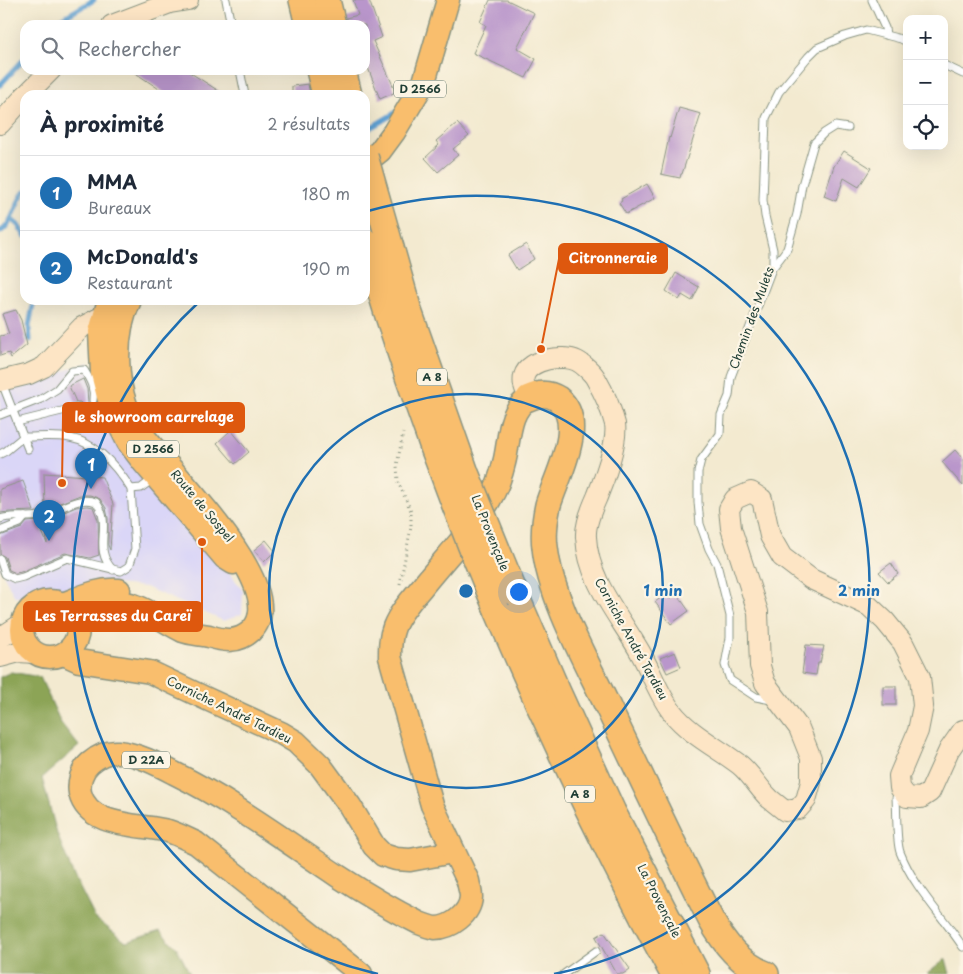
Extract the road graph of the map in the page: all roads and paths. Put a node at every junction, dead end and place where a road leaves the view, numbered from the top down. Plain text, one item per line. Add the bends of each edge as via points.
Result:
1 (188, 0) edge
2 (226, 0) edge
3 (302, 0) edge
4 (327, 0) edge
5 (448, 0) edge
6 (872, 0) edge
7 (126, 20) edge
8 (230, 20) edge
9 (307, 20) edge
10 (332, 20) edge
11 (886, 35) junction
12 (903, 41) edge
13 (948, 67) edge
14 (963, 74) edge
15 (46, 75) edge
16 (241, 75) edge
17 (320, 75) edge
18 (344, 75) edge
19 (32, 90) edge
20 (244, 90) edge
21 (324, 90) edge
22 (348, 90) edge
23 (20, 102) edge
24 (0, 124) edge
25 (848, 128) dead end
26 (370, 159) edge
27 (370, 174) edge
28 (370, 257) edge
29 (773, 266) junction
30 (116, 310) edge
31 (1, 380) edge
32 (529, 398) junction
33 (92, 400) dead end
34 (78, 406) dead end
35 (12, 410) junction
36 (0, 415) edge
37 (17, 422) junction
38 (403, 433) dead end
39 (23, 437) junction
40 (28, 449) dead end
41 (0, 454) edge
42 (155, 477) junction
43 (131, 489) junction
44 (189, 504) dead end
45 (25, 518) junction
46 (0, 519) edge
47 (0, 532) edge
48 (0, 559) edge
49 (114, 570) junction
50 (250, 575) junction
51 (506, 602) junction
52 (63, 604) junction
53 (404, 609) junction
54 (23, 623) junction
55 (78, 629) junction
56 (208, 636) junction
57 (0, 638) edge
58 (34, 653) junction
59 (64, 654) junction
60 (0, 657) edge
61 (98, 664) junction
62 (778, 701) junction
63 (963, 730) edge
64 (900, 788) junction
65 (603, 841) junction
66 (453, 852) junction
67 (677, 937) junction
68 (963, 946) edge
69 (596, 951) dead end
70 (361, 974) edge
71 (564, 974) edge
72 (659, 974) edge
73 (672, 974) edge
74 (697, 974) edge
75 (704, 974) edge
76 (766, 974) edge

1 - 7 street
2 - 8 lane
3 - 9 highway
4 - 10 highway
5 - 26 main road, D 2566 via 424,82 380,151
6 - 11 lane
11 - 12 lane, Chemin des Mulets
11 - 29 lane, Chemin des Mulets via 866,30 817,48 779,92 766,118 763,200
13 - 14 lane
15 - 19 street
16 - 20 lane
17 - 21 highway
18 - 22 highway
23 - 24 street
25 - 29 lane via 835,126 814,144 787,249
27 - 51 highway, La Provençale / A 8, bridge via 409,311 466,473
28 - 51 highway, La Provençale / A 8, bridge via 447,485
29 - 62 lane, Chemin des Mulets via 730,377 720,434 701,460 698,502 700,524 717,564 730,616 725,665 730,680 756,697
30 - 31 street via 82,327 44,367
30 - 42 main road, Route de Sospel / D 2566 via 100,332 102,373 116,420 128,442
30 - 50 main road, Route de Sospel / D 2566 via 117,365 121,390 134,424 209,519 237,549
31 - 35 lane
32 - 53 main road via 518,408 514,418 505,462 491,498
32 - 62 street, Corniche André Tardieu via 524,375 532,365 542,361 560,357 577,361 594,376 607,400 615,426 605,476 585,535 590,562 603,594 640,652 672,712 742,767 770,799 785,810 798,809 806,800 811,782 811,758 799,728
32 - 76 highway via 543,394 552,396 565,407 570,418 566,456 548,506 544,533 550,572 568,624 715,926 736,955
33 - 35 lane via 92,384 84,370 72,371 57,389
34 - 37 lane
35 - 36 lane
35 - 37 lane
37 - 39 lane
38 - 53 path via 397,465 398,482 411,511 411,527 400,577 399,592
39 - 40 lane
39 - 41 lane
39 - 43 lane via 69,438 84,442 110,461
42 - 43 lane via 142,488
42 - 44 lane via 163,476
42 - 50 main road, Route de Sospel / D 2566 via 226,558
43 - 49 lane via 135,549 129,566
45 - 46 lane via 16,515
45 - 47 lane
45 - 49 lane via 41,516 84,499 96,502 104,518 103,554
48 - 49 lane via 6,574 14,579 67,558
50 - 56 main road, Route de Sospel / D 2566 via 260,600 254,628 231,640
51 - 65 highway, La Provençale / A 8 via 531,691
51 - 67 highway, La Provençale / A 8
52 - 54 main road via 53,601 34,606
52 - 55 main road via 75,615
52 - 56 main road via 102,590 128,590 165,604
53 - 66 main road via 394,627 390,657 432,805
54 - 57 street
54 - 58 main road via 24,640
55 - 56 main road, Route de Sospel / D 2566 via 96,608 126,603 184,632
55 - 59 main road via 76,643
55 - 61 main road
58 - 59 main road via 54,658
58 - 60 street via 19,652
59 - 61 main road, Corniche André Tardieu
61 - 66 main road, Corniche André Tardieu via 150,672 296,742 334,782 383,855 396,860 410,860
62 - 64 street, Corniche André Tardieu via 765,683 760,666 758,612 730,528 729,509 735,498 751,492 762,499 770,536 782,557 811,579 869,606 903,643 920,677 923,706 918,731 899,776
63 - 64 street via 949,750 930,792 921,798 907,797
64 - 68 lane via 896,798 900,851 921,892
65 - 72 highway
65 - 73 highway, La Provençale / A 8
66 - 70 main road, D 22A via 468,882 470,904 451,924 428,927 351,884 224,799 153,762 117,752 102,755 85,767 80,782 81,796 94,814 108,820 170,832 196,844
67 - 74 highway, La Provençale / A 8
67 - 75 highway
69 - 71 lane

